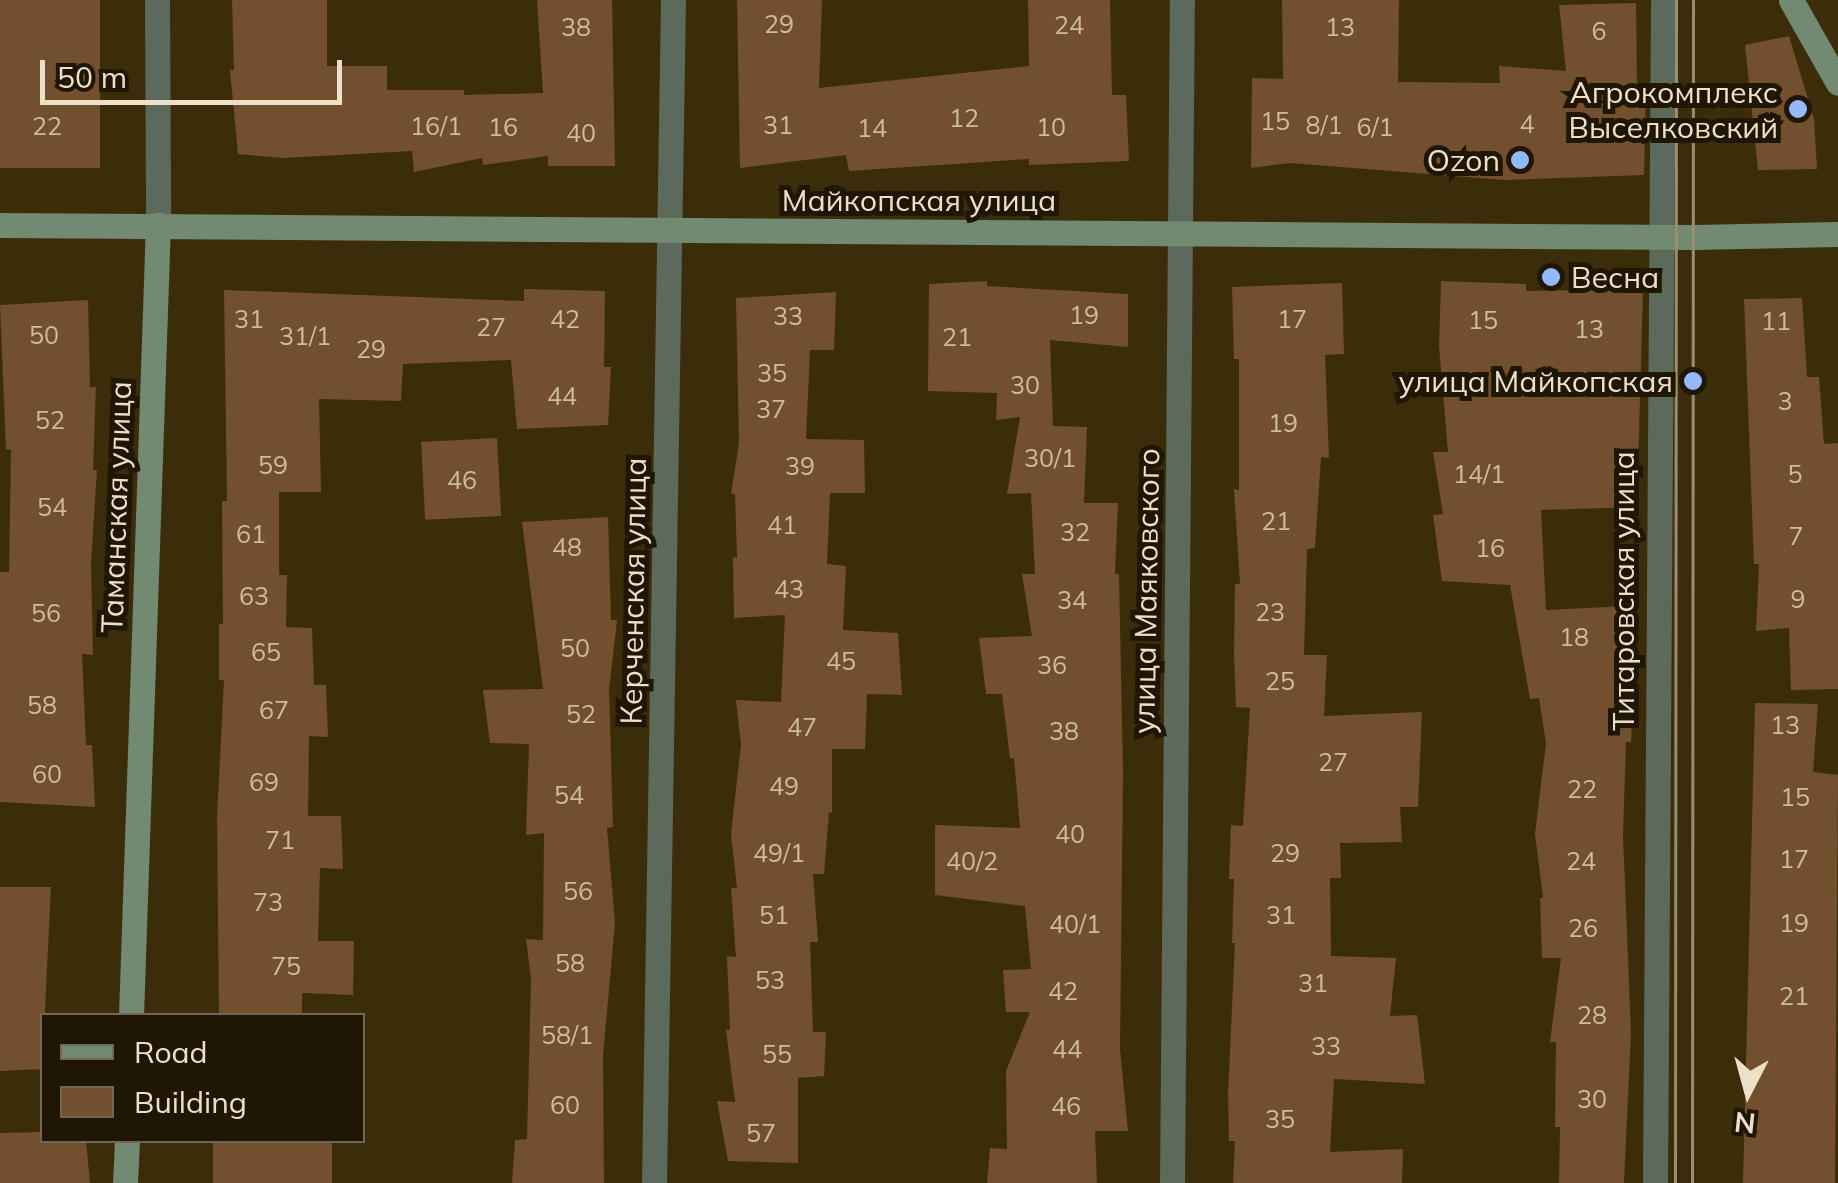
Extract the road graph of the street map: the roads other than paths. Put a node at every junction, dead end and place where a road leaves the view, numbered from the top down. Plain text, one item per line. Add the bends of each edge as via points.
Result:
1 (157, 0) edge
2 (673, 0) edge
3 (1182, 0) edge
4 (1663, 0) edge
5 (1791, 0) edge
6 (1838, 83) edge
7 (158, 224) junction
8 (0, 225) edge
9 (672, 230) junction
10 (1184, 234) junction
11 (1838, 234) edge
12 (1669, 237) junction
13 (131, 1013) edge
14 (126, 1143) edge
15 (125, 1183) edge
16 (654, 1183) edge
17 (1172, 1183) edge
18 (1655, 1183) edge

1 - 7 street, Таманская улица
2 - 9 street, Керченская улица
3 - 10 street, улица Маяковского
4 - 12 street, Титаровская улица
5 - 6 street
7 - 8 street, Майкопская улица
7 - 9 street, Майкопская улица
7 - 13 street, Таманская улица
9 - 10 street, Майкопская улица
9 - 16 street, Керченская улица
10 - 12 street, Майкопская улица
10 - 17 street, улица Маяковского
11 - 12 street, Майкопская улица
12 - 18 street, Титаровская улица
14 - 15 street

